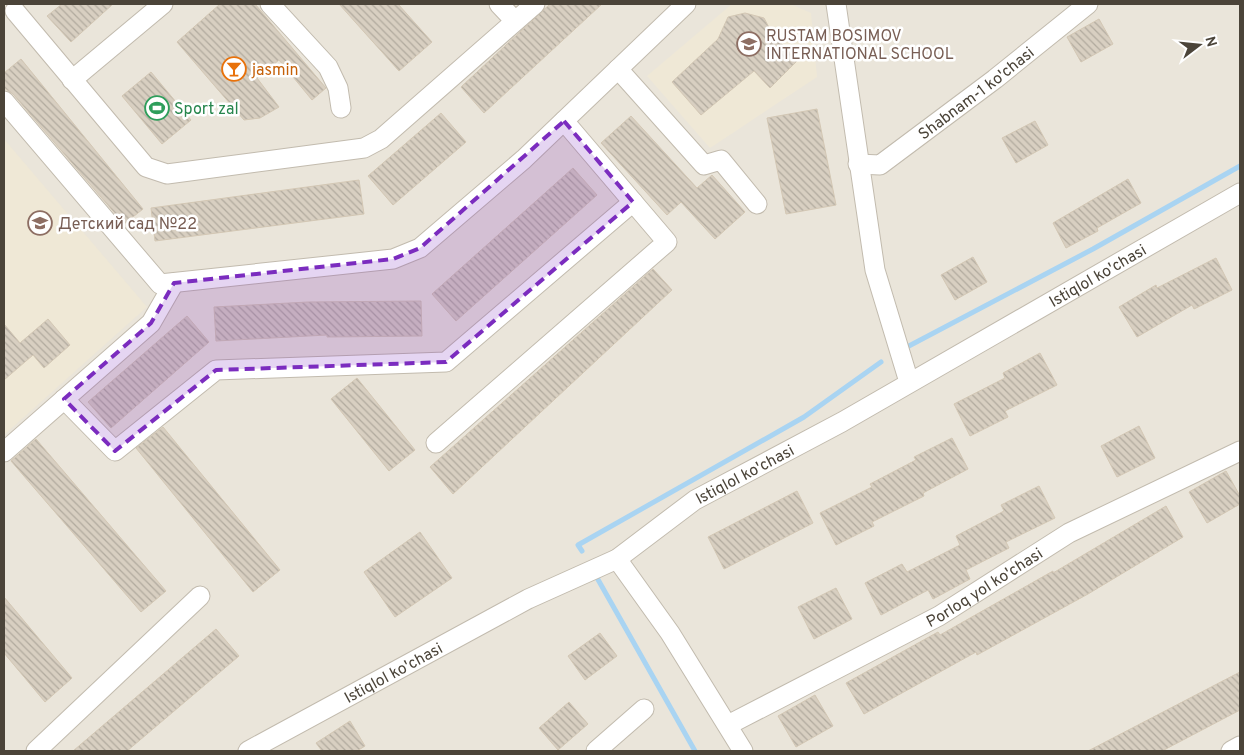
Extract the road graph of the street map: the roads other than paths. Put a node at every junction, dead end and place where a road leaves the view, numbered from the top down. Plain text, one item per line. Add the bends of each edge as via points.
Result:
1 (163, 4) edge
2 (270, 4) edge
3 (499, 4) edge
4 (535, 4) edge
5 (686, 4) edge
6 (836, 4) edge
7 (1088, 4) edge
8 (13, 12) edge
9 (515, 21) junction
10 (618, 69) junction
11 (72, 80) junction
12 (4, 101) edge
13 (341, 108) dead end
14 (564, 121) junction
15 (858, 164) junction
16 (1240, 193) edge
17 (633, 202) junction
18 (757, 204) dead end
19 (174, 283) junction
20 (909, 382) junction
21 (64, 399) junction
22 (436, 443) dead end
23 (1240, 451) edge
24 (4, 452) edge
25 (617, 559) junction
26 (200, 596) dead end
27 (644, 709) dead end
28 (728, 725) junction
29 (1240, 746) edge
30 (36, 751) edge
31 (248, 751) edge
32 (596, 751) edge
33 (743, 751) edge
34 (1231, 751) edge

1 - 11 street
2 - 13 street via 328,67 338,88
3 - 9 street
4 - 9 street
5 - 10 street
6 - 15 street
7 - 15 street, Shabnam-1 ko'chasi via 995,79 880,164
8 - 11 street
9 - 11 street via 381,139 364,148 167,174 146,167
10 - 14 street
10 - 18 street via 704,165 721,160
12 - 19 street via 160,284
14 - 17 street
14 - 19 street via 420,248 393,260
15 - 20 street via 875,270
16 - 20 street, Istiqlol ko'chasi
17 - 21 street via 446,362 216,370 115,451
17 - 22 street via 667,242
19 - 21 street via 151,322
20 - 25 street, Istiqlol ko'chasi via 842,422 694,500
21 - 24 street
23 - 28 street, Porloq yol ko'chasi via 1069,534 938,616
25 - 28 street via 670,633
25 - 31 street, Istiqlol ko'chasi via 528,600
26 - 30 street
27 - 32 street
28 - 33 street
29 - 34 street

